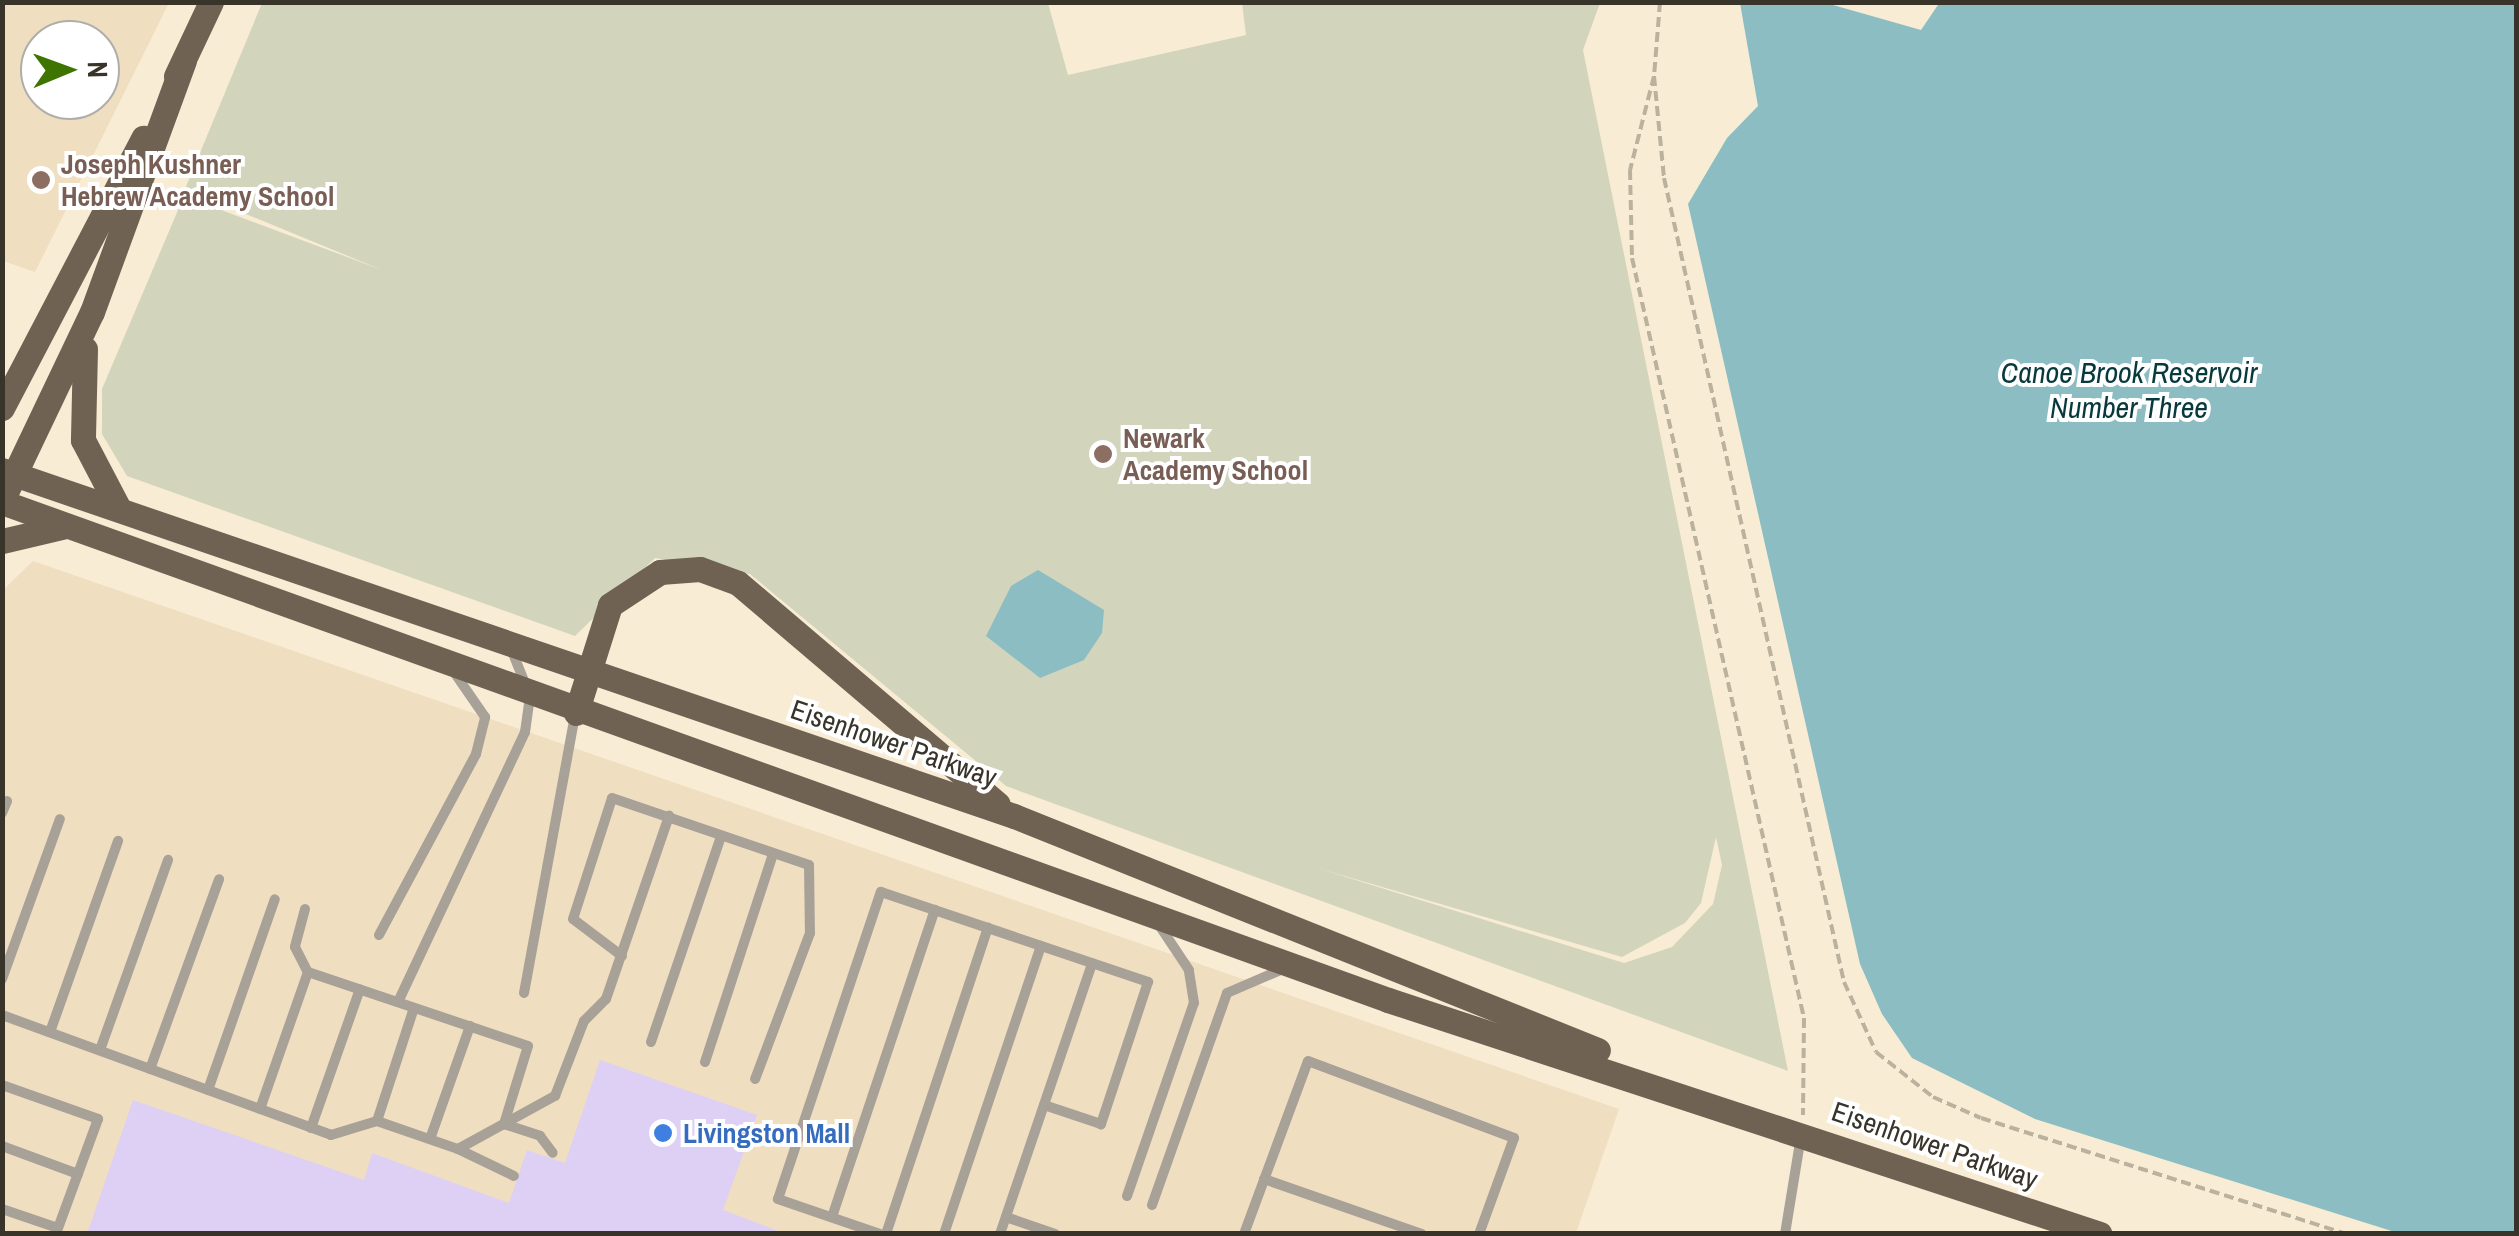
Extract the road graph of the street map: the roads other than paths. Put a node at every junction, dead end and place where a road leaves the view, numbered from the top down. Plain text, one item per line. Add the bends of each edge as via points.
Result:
1 (211, 2) edge
2 (184, 61) junction
3 (92, 312) junction
4 (2, 408) edge
5 (6, 487) edge
6 (120, 509) junction
7 (67, 526) junction
8 (2, 541) edge
9 (508, 642) junction
10 (446, 665) junction
11 (582, 669) junction
12 (530, 696) junction
13 (576, 713) junction
14 (7, 800) dead end
15 (2, 813) edge
16 (669, 816) junction
17 (1014, 816) junction
18 (60, 819) dead end
19 (721, 836) junction
20 (118, 841) dead end
21 (773, 854) junction
22 (168, 860) dead end
23 (219, 879) dead end
24 (274, 899) dead end
25 (305, 910) dead end
26 (935, 910) junction
27 (1152, 917) junction
28 (988, 928) junction
29 (379, 934) dead end
30 (1041, 946) junction
31 (622, 956) junction
32 (1092, 963) junction
33 (1292, 966) junction
34 (308, 972) junction
35 (2, 979) edge
36 (360, 989) junction
37 (524, 993) dead end
38 (398, 1002) junction
39 (414, 1008) junction
40 (2, 1015) edge
41 (470, 1026) junction
42 (50, 1032) junction
43 (651, 1042) dead end
44 (100, 1050) junction
45 (705, 1062) dead end
46 (150, 1069) junction
47 (756, 1079) dead end
48 (2, 1085) edge
49 (208, 1090) junction
50 (1044, 1106) junction
51 (260, 1109) junction
52 (1750, 1113) junction
53 (377, 1122) junction
54 (504, 1124) junction
55 (311, 1128) junction
56 (1802, 1130) junction
57 (430, 1140) junction
58 (2, 1146) edge
59 (458, 1150) junction
60 (553, 1154) dead end
61 (78, 1174) junction
62 (514, 1176) dead end
63 (1264, 1179) junction
64 (1127, 1196) dead end
65 (1152, 1205) dead end
66 (2, 1209) edge
67 (832, 1217) junction
68 (1006, 1217) junction
69 (57, 1231) edge
70 (883, 1234) edge
71 (944, 1234) edge
72 (1000, 1234) edge
73 (1055, 1234) edge
74 (1244, 1234) edge
75 (1422, 1234) edge
76 (1479, 1234) edge
77 (1785, 1234) edge
78 (2100, 1234) edge

1 - 2 main road
2 - 3 main road
2 - 4 main road
3 - 5 main road
3 - 6 main road via 79,382 84,440
5 - 6 main road, Eisenhower Parkway
5 - 7 main road, Eisenhower Parkway
6 - 9 main road, Eisenhower Parkway
7 - 8 main road
7 - 10 main road, Eisenhower Parkway
9 - 11 main road, Eisenhower Parkway
9 - 12 lane
10 - 12 main road, Eisenhower Parkway
10 - 29 lane via 485,717 476,754
11 - 13 main road
11 - 17 main road, Eisenhower Parkway
11 - 17 main road via 599,622 624,591 660,572 720,574
12 - 13 main road, Eisenhower Parkway
12 - 38 lane via 507,774 417,948
13 - 27 main road, Eisenhower Parkway
13 - 37 lane
14 - 15 lane
16 - 19 lane
16 - 31 lane
16 - 31 lane via 612,798 573,920 590,941
17 - 52 main road, Eisenhower Parkway
18 - 35 lane
19 - 21 lane
19 - 43 lane
20 - 42 lane
21 - 45 lane
21 - 47 lane via 809,865 810,933
22 - 44 lane
23 - 46 lane
24 - 49 lane
25 - 34 lane via 295,947
26 - 28 lane
26 - 67 lane
26 - 67 lane via 881,892 809,1098 778,1199
27 - 33 main road, Eisenhower Parkway
27 - 64 lane via 1190,970 1194,1003
28 - 30 lane
28 - 70 lane
30 - 32 lane
30 - 71 lane
31 - 54 lane via 556,1096
32 - 50 lane
32 - 50 lane via 1148,982 1119,1071 1101,1124
33 - 52 main road, Eisenhower Parkway
33 - 65 lane via 1227,993
34 - 36 lane
34 - 51 lane
36 - 38 lane
36 - 55 lane
38 - 39 lane
39 - 41 lane
39 - 53 lane
40 - 42 lane
41 - 54 lane via 528,1046
41 - 57 lane
42 - 44 lane
44 - 46 lane
46 - 49 lane
48 - 61 lane via 98,1118
49 - 51 lane
50 - 68 lane
51 - 55 lane
52 - 56 main road, Eisenhower Parkway
53 - 55 lane via 331,1135
53 - 57 lane
54 - 59 lane
54 - 60 lane via 540,1136
56 - 77 lane
56 - 78 main road, Eisenhower Parkway
57 - 59 lane
58 - 61 lane
59 - 62 lane
61 - 69 lane
63 - 74 lane
63 - 75 lane
63 - 76 lane via 1308,1061 1514,1138
66 - 69 lane
67 - 70 lane
68 - 72 lane
68 - 73 lane

